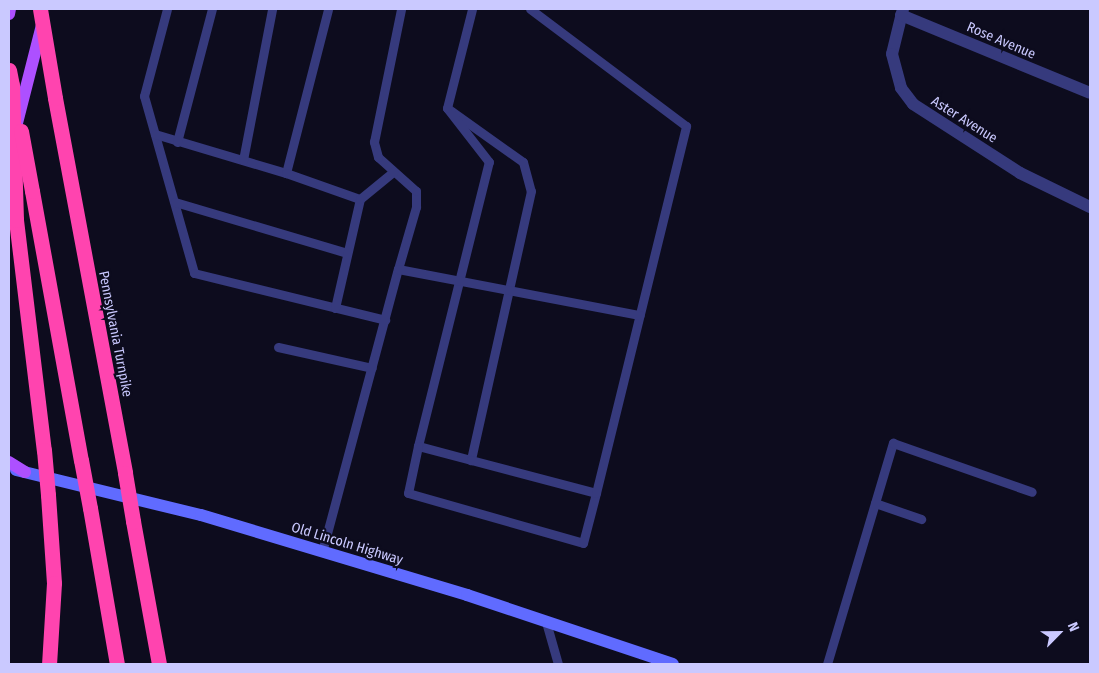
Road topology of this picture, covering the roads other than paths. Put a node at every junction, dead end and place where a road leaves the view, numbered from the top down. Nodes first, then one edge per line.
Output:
1 (10, 9) edge
2 (40, 9) edge
3 (46, 9) edge
4 (167, 9) edge
5 (212, 9) edge
6 (272, 9) edge
7 (328, 9) edge
8 (401, 9) edge
9 (472, 9) edge
10 (530, 9) edge
11 (902, 12) edge
12 (9, 14) edge
13 (9, 70) edge
14 (12, 86) junction
15 (1090, 93) edge
16 (447, 108) junction
17 (155, 134) junction
18 (177, 142) junction
19 (9, 156) edge
20 (243, 160) junction
21 (393, 172) junction
22 (286, 173) junction
23 (360, 199) junction
24 (175, 202) junction
25 (1090, 207) edge
26 (348, 253) junction
27 (398, 269) junction
28 (460, 278) junction
29 (510, 289) junction
30 (335, 308) junction
31 (640, 315) junction
32 (385, 320) junction
33 (278, 347) dead end
34 (372, 368) junction
35 (418, 446) junction
36 (471, 460) junction
37 (9, 462) edge
38 (9, 468) edge
39 (25, 472) junction
40 (1032, 492) dead end
41 (596, 493) junction
42 (875, 503) junction
43 (921, 519) dead end
44 (322, 552) junction
45 (546, 622) junction
46 (49, 664) edge
47 (117, 664) edge
48 (159, 664) edge
49 (558, 664) edge
50 (673, 664) edge
51 (827, 664) edge

1 - 12 main road
2 - 48 highway, Pennsylvania Turnpike, bridge
3 - 19 main road
4 - 17 lane
5 - 18 lane
6 - 20 lane
7 - 22 lane
8 - 21 lane
9 - 16 lane
10 - 31 lane
11 - 15 street, Rose Avenue
11 - 25 street, Aster Avenue
13 - 14 highway
14 - 46 highway, bridge
14 - 47 highway, bridge
16 - 28 lane
16 - 29 lane
17 - 18 lane
17 - 24 lane
18 - 20 lane
20 - 22 lane
21 - 23 lane
21 - 27 lane
22 - 23 lane
23 - 26 lane
24 - 26 lane
24 - 30 lane
26 - 30 lane
27 - 28 lane
27 - 32 lane
28 - 29 lane
28 - 35 lane
29 - 31 lane
29 - 36 lane
30 - 32 lane
31 - 41 lane
32 - 34 lane
33 - 34 lane
34 - 44 lane
35 - 36 lane
35 - 41 lane
36 - 41 lane
37 - 39 main road
38 - 39 main road, Old Lincoln Highway
39 - 44 main road, Old Lincoln Highway
40 - 42 lane
42 - 43 lane
42 - 51 lane
44 - 45 main road, Old Lincoln Highway
45 - 49 lane
45 - 50 main road, Old Lincoln Highway

